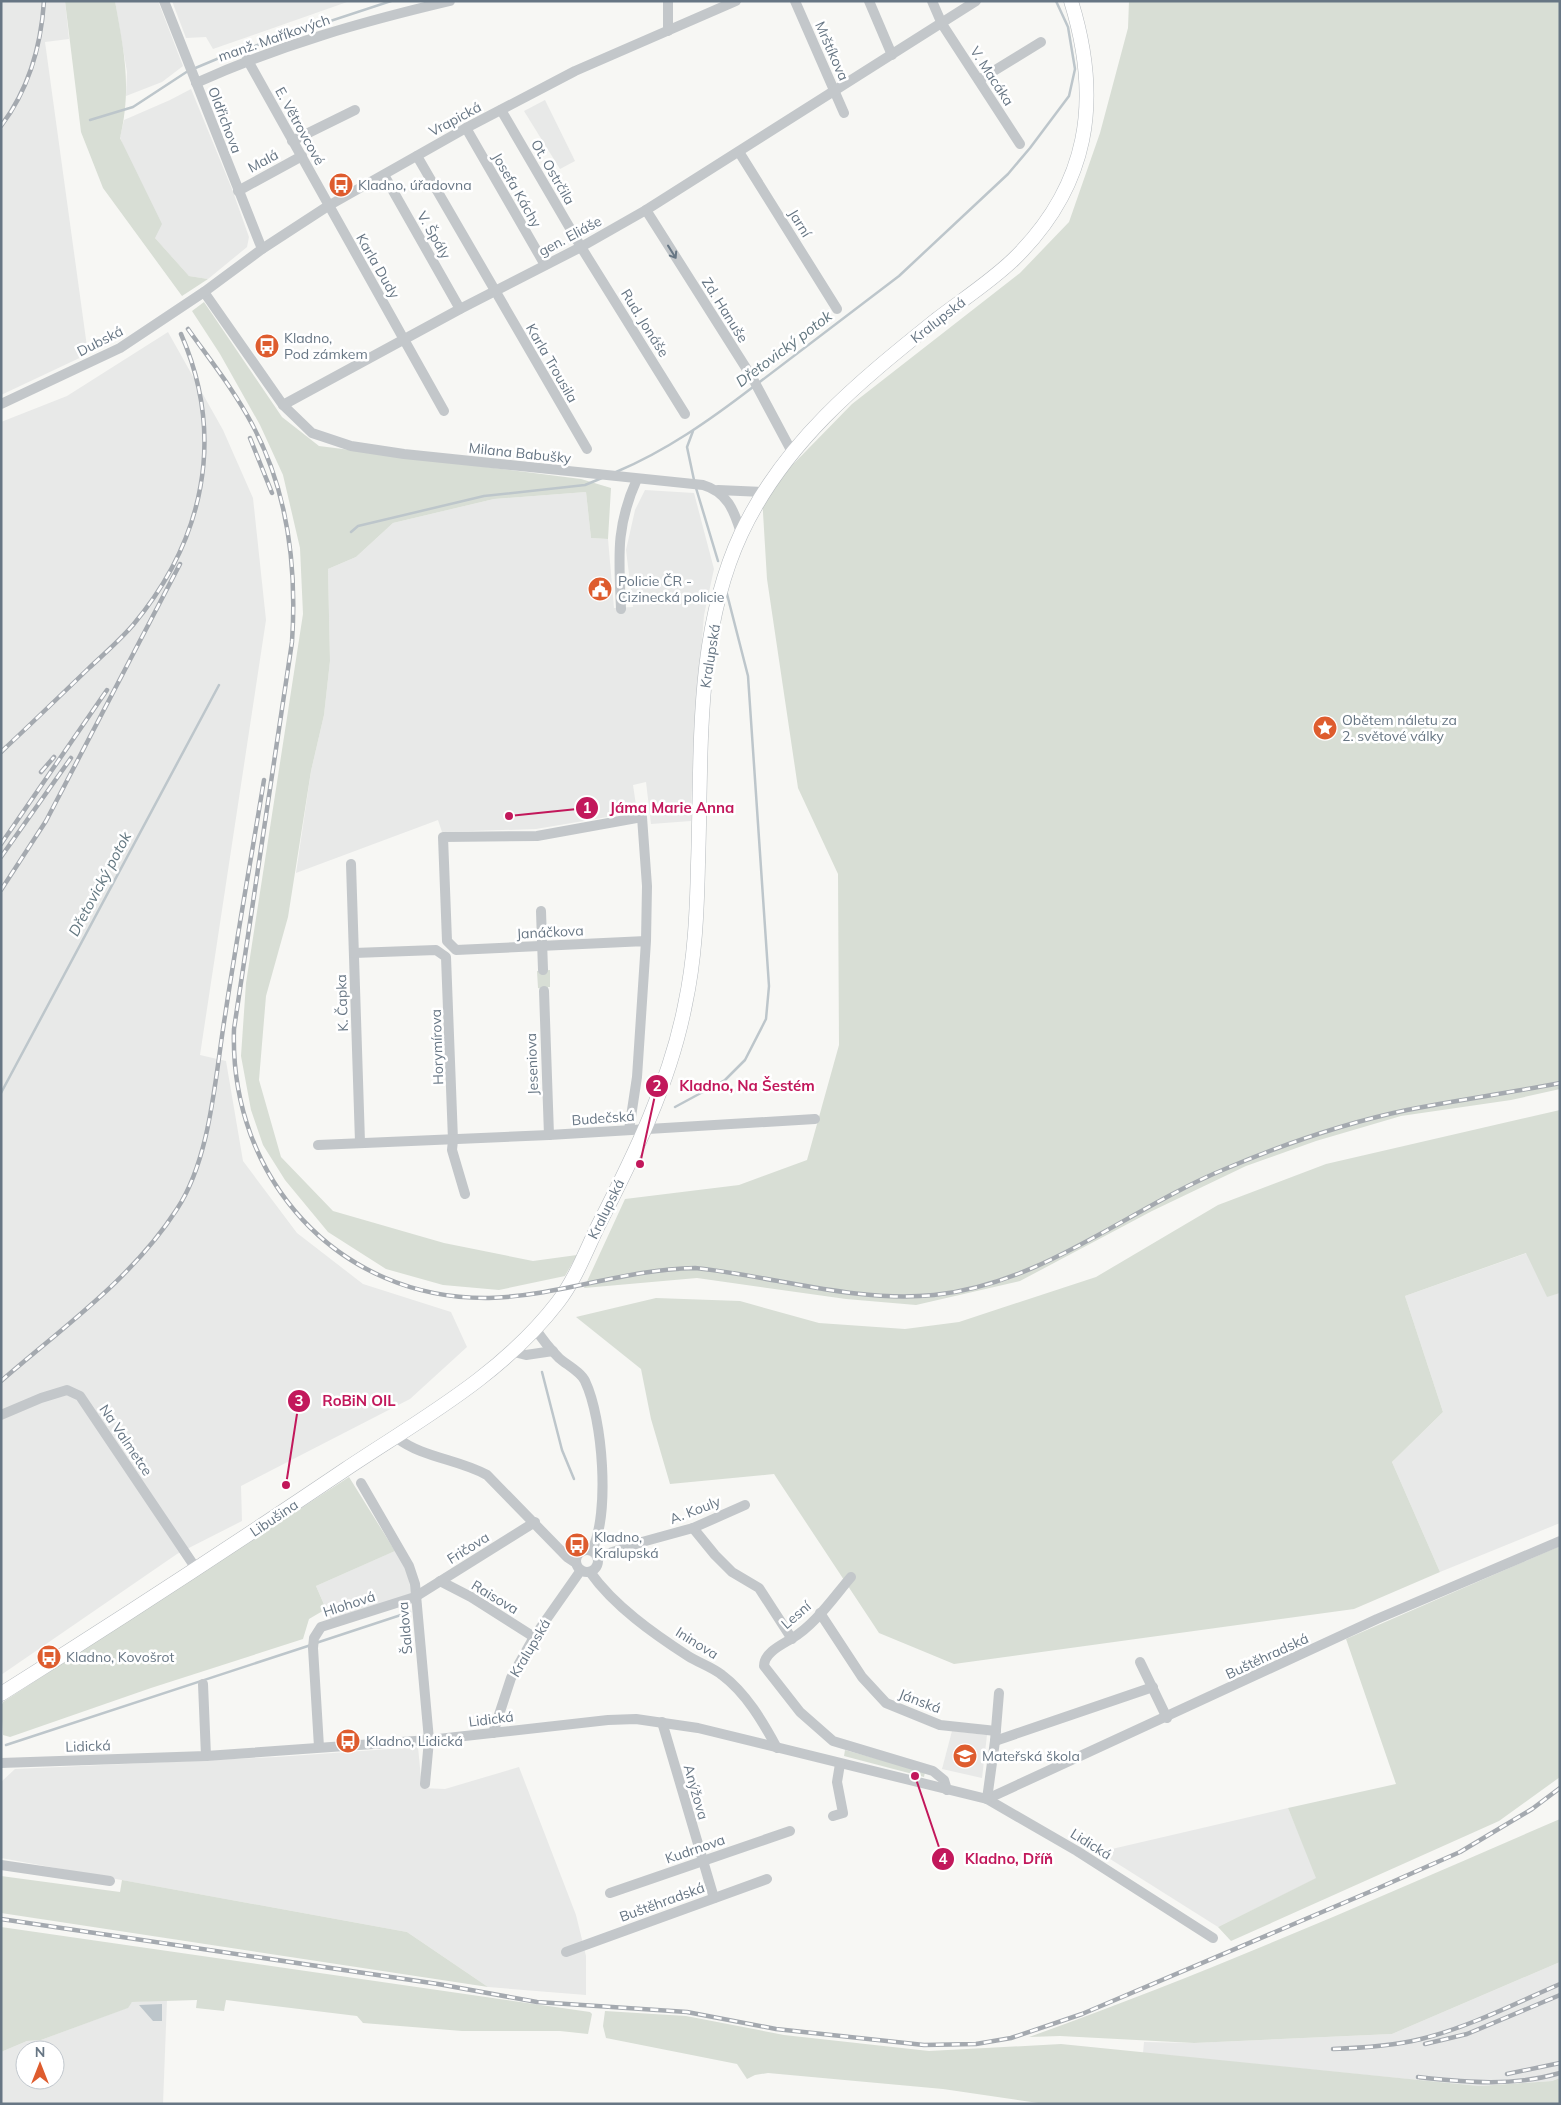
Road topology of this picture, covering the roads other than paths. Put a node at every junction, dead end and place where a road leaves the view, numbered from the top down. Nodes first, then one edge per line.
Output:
1 (164, 1) edge
2 (450, 1) edge
3 (668, 1) edge
4 (736, 1) edge
5 (795, 1) edge
6 (869, 1) edge
7 (932, 1) edge
8 (976, 1) edge
9 (1071, 1) edge
10 (942, 24) junction
11 (668, 31) junction
12 (1042, 42) dead end
13 (892, 55) junction
14 (247, 59) junction
15 (979, 80) junction
16 (196, 82) junction
17 (834, 90) junction
18 (356, 110) dead end
19 (501, 110) junction
20 (844, 113) dead end
21 (466, 128) junction
22 (292, 141) junction
23 (1020, 144) dead end
24 (739, 152) junction
25 (302, 156) junction
26 (417, 156) junction
27 (384, 175) junction
28 (238, 191) junction
29 (328, 206) junction
30 (646, 210) junction
31 (581, 248) junction
32 (262, 249) junction
33 (545, 265) junction
34 (494, 291) junction
35 (204, 292) junction
36 (460, 309) junction
37 (837, 309) dead end
38 (404, 339) junction
39 (1, 404) edge
40 (283, 404) junction
41 (444, 411) dead end
42 (685, 414) dead end
43 (587, 449) dead end
44 (792, 452) junction
45 (637, 479) junction
46 (718, 490) junction
47 (762, 492) junction
48 (742, 533) junction
49 (621, 609) dead end
50 (351, 864) dead end
51 (541, 911) dead end
52 (646, 941) junction
53 (542, 946) junction
54 (456, 950) joint
55 (354, 953) junction
56 (543, 970) dead end
57 (544, 991) dead end
58 (815, 1119) dead end
59 (636, 1130) junction
60 (549, 1135) junction
61 (454, 1140) junction
62 (360, 1142) junction
63 (318, 1145) dead end
64 (465, 1194) dead end
65 (535, 1328) junction
66 (552, 1351) junction
67 (514, 1352) junction
68 (1, 1415) edge
69 (397, 1438) junction
70 (361, 1483) dead end
71 (745, 1505) dead end
72 (535, 1522) junction
73 (693, 1528) junction
74 (1560, 1541) edge
75 (595, 1554) junction
76 (582, 1568) junction
77 (197, 1570) junction
78 (851, 1577) dead end
79 (440, 1581) junction
80 (416, 1597) junction
81 (820, 1612) junction
82 (534, 1637) junction
83 (792, 1639) junction
84 (1140, 1662) dead end
85 (203, 1684) dead end
86 (1153, 1687) junction
87 (999, 1693) dead end
88 (1, 1694) edge
89 (1166, 1718) junction
90 (662, 1722) junction
91 (493, 1733) junction
92 (996, 1736) junction
93 (429, 1740) junction
94 (319, 1747) junction
95 (777, 1748) junction
96 (1, 1753) edge
97 (206, 1756) junction
98 (7, 1763) edge
99 (840, 1764) junction
100 (425, 1784) dead end
101 (947, 1790) junction
102 (987, 1799) junction
103 (833, 1816) dead end
104 (790, 1831) dead end
105 (702, 1861) junction
106 (1, 1865) edge
107 (767, 1879) dead end
108 (110, 1881) dead end
109 (610, 1893) dead end
110 (714, 1898) junction
111 (1213, 1938) dead end
112 (566, 1952) dead end

1 - 16 street, Oldřichova
2 - 14 street, manž. Maříkových
3 - 11 street
4 - 11 street, Vrapická
5 - 17 street, Mrštíkova
6 - 13 street
7 - 10 street, V. Macáka
8 - 10 street, gen. Eliáše
9 - 44 main road, Kralupská
10 - 13 street, gen. Eliáše
10 - 15 street, V. Macáka
11 - 19 street, Vrapická
12 - 15 street
13 - 17 street, gen. Eliáše
14 - 16 street, manž. Maříkových
14 - 22 street, E. Větrovcové
15 - 23 street, V. Macáka
16 - 28 street, Oldřichova
17 - 20 street, Mrštíkova
17 - 24 street, gen. Eliáše
18 - 22 street
19 - 21 street, Vrapická
19 - 31 street, Ot. Ostrčila
21 - 26 street, Vrapická
21 - 33 street, Josefa Káchy
22 - 25 street, E. Větrovcové
24 - 30 street, gen. Eliáše
24 - 37 street, Jarní
25 - 28 street, Malá
25 - 29 street, E. Větrovcové
26 - 27 street, Vrapická
26 - 34 street, Karla Trousila
27 - 29 street, Vrapická
27 - 36 street, V. Špály
28 - 32 street, Oldřichova
29 - 32 street, Vrapická
29 - 38 street, Karla Dudy
30 - 31 street, gen. Eliáše
30 -> 44 street, Zd. Hanuše
31 - 33 street, gen. Eliáše
31 - 42 street, Rud. Jonáše
32 - 35 street, Vrapická
33 - 34 street, gen. Eliáše
34 - 36 street, gen. Eliáše
34 - 43 street, Karla Trousila
35 - 39 street, Dubská
35 - 40 street
36 - 38 street, gen. Eliáše
38 - 40 street, gen. Eliáše
38 - 41 street, Karla Dudy
40 - 45 street, Milana Babušky
44 - 47 main road, Kralupská
45 - 46 street, Milana Babušky
45 - 49 street
46 - 47 street, Milana Babušky
46 - 48 street
47 - 48 main road, Kralupská
48 - 59 main road, Kralupská
50 - 55 street, K. Čapka
51 - 53 street
52 - 53 street, Janáčkova
52 - 54 street, Kralupská
52 - 59 street, Kralupská
53 - 54 street, Janáčkova
53 - 56 street
55 - 61 street, Horymírova
55 - 62 street, K. Čapka
57 - 60 street, Jeseniova
58 - 59 street, Budečská
59 - 60 street, Budečská
59 - 65 main road, Kralupská
60 - 61 street, Budečská
61 - 62 street, Budečská
61 - 64 street
62 - 63 street, Budečská
65 - 66 street
65 - 67 main road, Libušina
66 - 67 street
66 - 75 street
67 - 69 main road, Libušina
68 - 77 street, Na Valmetce
69 - 72 street, Ininova
69 - 77 main road, Libušina
70 - 80 street, Šaldova
71 - 73 street, A. Kouly
72 - 76 street, Ininova
72 - 79 street, Fričova
73 - 75 street, A. Kouly
73 - 83 street
74 - 89 street, Buštěhradská
75 - 76 street
75 - 76 street
76 - 82 street, Kralupská
76 - 95 street, Ininova
77 - 88 main road, Libušina
78 - 81 street, Lesní
79 - 80 street, Fričova
79 - 82 street, Raisova
80 - 93 street, Šaldova
80 - 94 street, Hlohová
81 - 83 street, Lesní
81 - 92 street, Jánská
82 - 91 street, Kralupská
83 - 101 street, Lesní
84 - 86 street
85 - 97 street
86 - 89 street
86 - 92 street, Jánská
87 - 92 street
89 - 102 street, Buštěhradská
90 - 91 street, Lidická
90 - 95 street, Lidická
90 - 105 street, Anýžova
91 - 93 street, Lidická
92 - 102 street
93 - 94 street, Lidická
93 - 100 street, Šaldova
94 - 97 street, Lidická
95 - 99 street, Lidická
96 - 98 street
97 - 98 street, Lidická
99 - 101 street, Lidická
99 - 103 street
101 - 102 street, Lidická
102 - 111 street, Lidická
104 - 105 street, Kudrnova
105 - 109 street, Kudrnova
105 - 110 street, Anýžova
106 - 108 street
107 - 110 street, Buštěhradská
110 - 112 street, Buštěhradská

